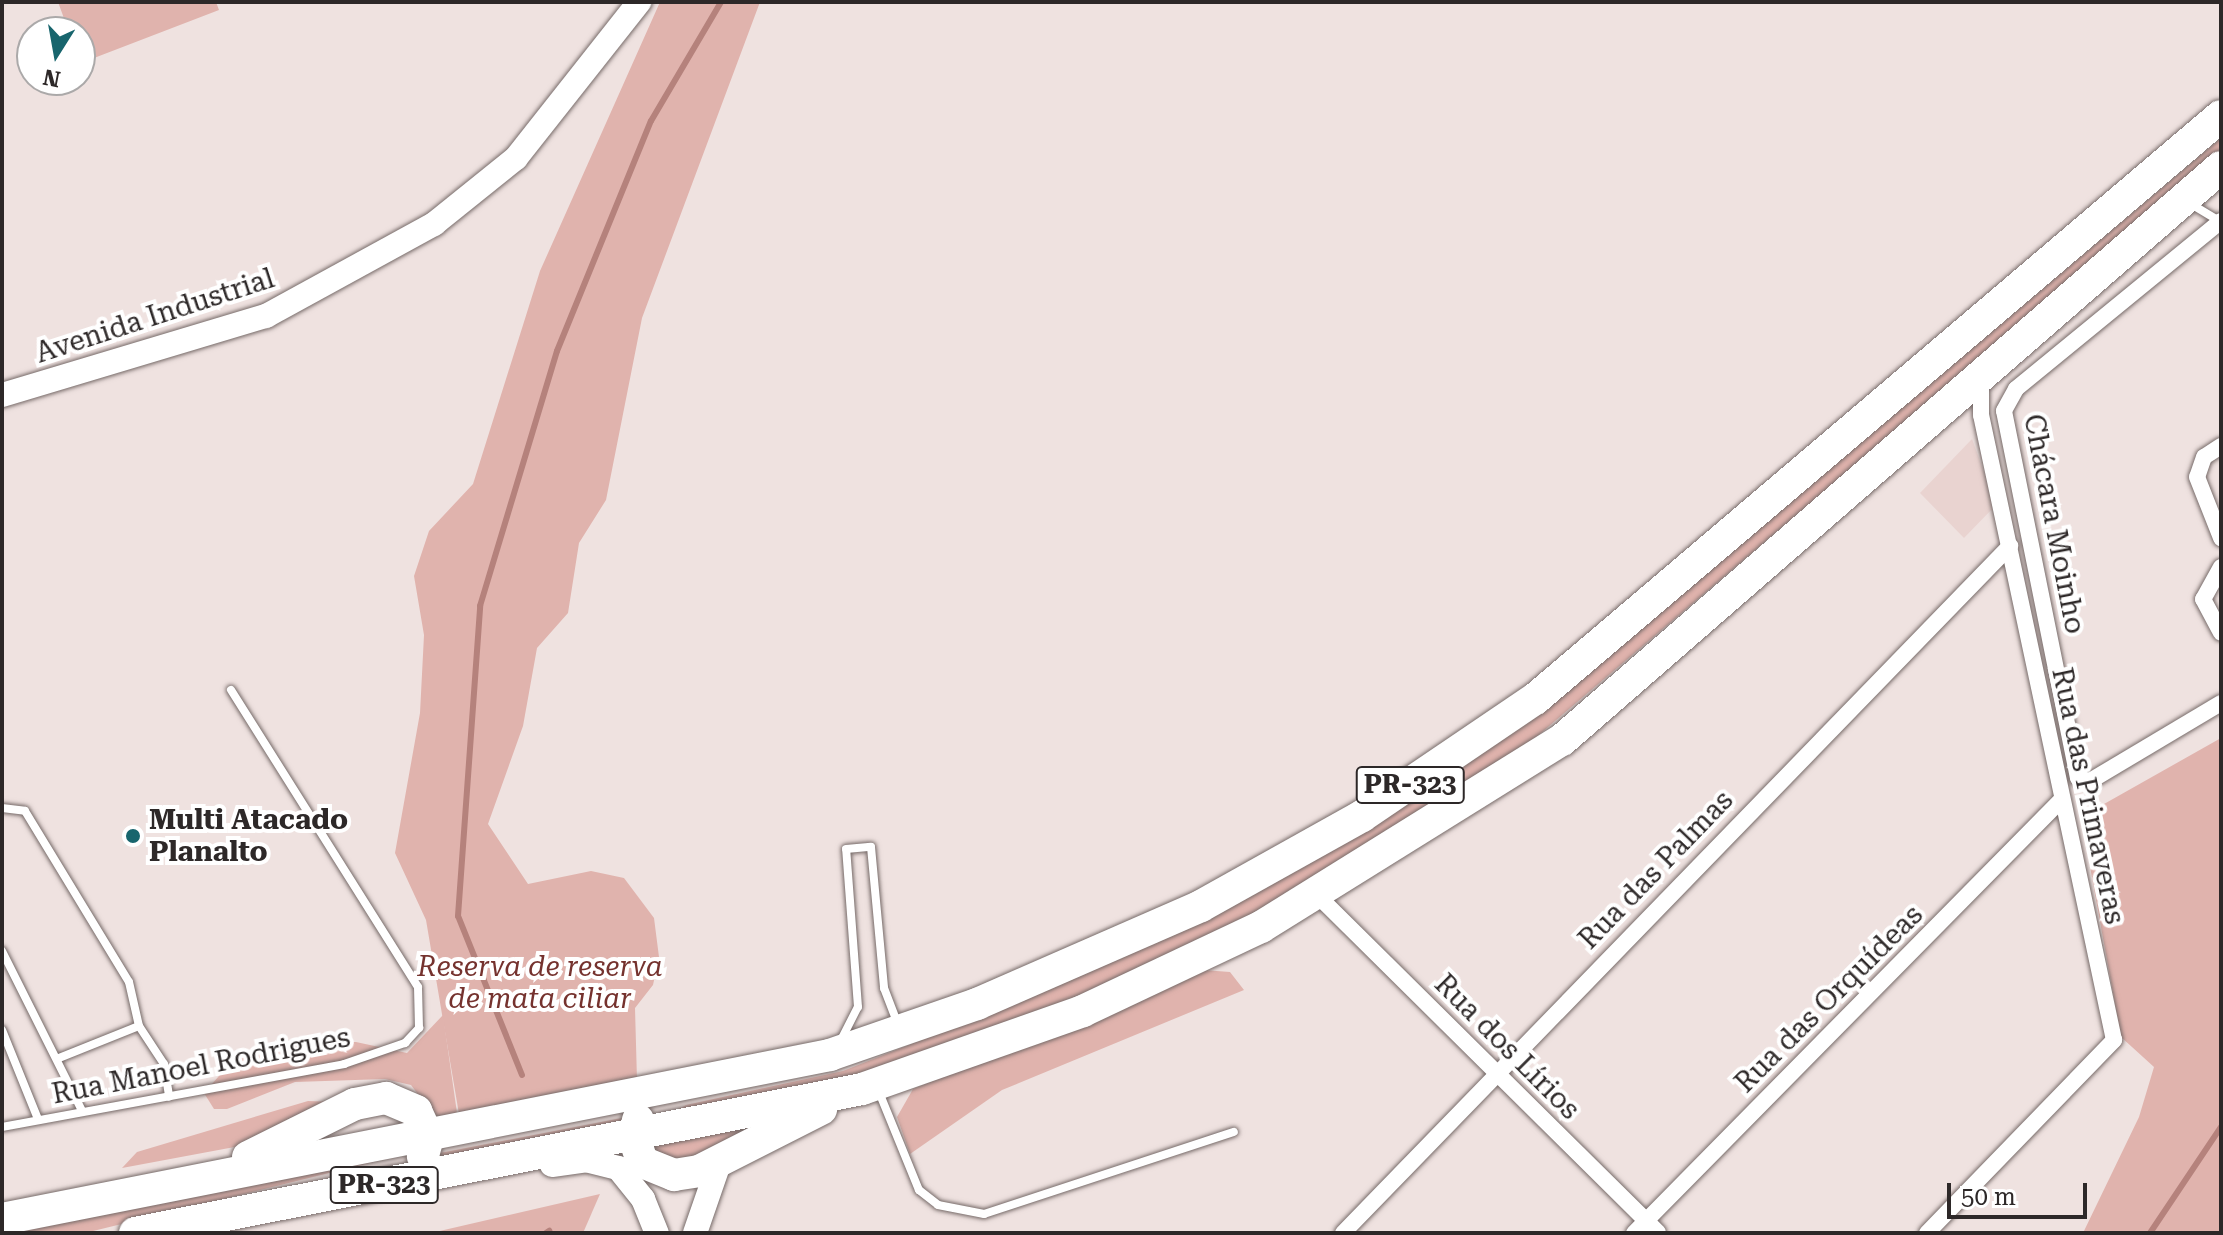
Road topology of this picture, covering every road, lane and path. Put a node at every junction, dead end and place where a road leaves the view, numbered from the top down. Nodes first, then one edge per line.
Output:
1 (639, 2) edge
2 (2221, 116) edge
3 (2221, 167) edge
4 (2183, 201) junction
5 (2220, 223) edge
6 (1981, 382) junction
7 (2, 395) edge
8 (1950, 409) junction
9 (1983, 421) junction
10 (2221, 446) edge
11 (2221, 538) edge
12 (2010, 546) junction
13 (2221, 567) edge
14 (2221, 633) edge
15 (231, 690) dead end
16 (2221, 703) edge
17 (2060, 801) junction
18 (2, 808) edge
19 (1319, 897) junction
20 (2, 951) edge
21 (139, 1026) junction
22 (901, 1029) junction
23 (2, 1030) edge
24 (830, 1055) junction
25 (59, 1058) junction
26 (1494, 1072) junction
27 (869, 1086) junction
28 (169, 1097) junction
29 (82, 1111) junction
30 (38, 1119) junction
31 (2, 1127) edge
32 (1234, 1132) dead end
33 (428, 1137) junction
34 (634, 1137) junction
35 (720, 1161) junction
36 (476, 1169) junction
37 (152, 1189) junction
38 (349, 1191) junction
39 (2, 1219) edge
40 (1646, 1229) edge
41 (135, 1233) edge
42 (657, 1233) edge
43 (695, 1233) edge
44 (1343, 1233) edge
45 (1927, 1233) edge

1 - 7 street, Avenida Industrial
2 - 22 highway, PR-323
3 - 4 highway, PR-323
4 - 5 lane
4 - 6 highway, PR-323
5 - 16 street, Chácara Moinho
6 - 8 highway, PR-323
6 - 9 street, Rua das Primaveras
8 - 9 street
8 - 19 highway, PR-323
9 - 12 street, Rua das Primaveras
10 - 11 street
12 - 17 street, Rua das Primaveras
12 - 26 street, Rua das Palmas
13 - 14 street
15 - 28 lane, Rua Manoel Rodrigues
17 - 40 street, Rua das Orquídeas
17 - 45 street, Rua das Primaveras
18 - 21 lane
19 - 26 street, Rua dos Lírios
19 - 27 highway, PR-323
20 - 25 lane
21 - 25 lane
21 - 28 lane
22 - 24 highway, PR-323
22 - 24 lane
23 - 30 lane
24 - 33 highway, PR-323
24 - 34 highway
25 - 29 lane
26 - 40 street, Rua dos Lírios
26 - 44 street, Rua das Palmas
27 - 32 lane
27 - 34 highway, PR-323
27 - 35 highway
28 - 29 lane, Rua Manoel Rodrigues
29 - 30 lane, Rua Manoel Rodrigues
30 - 31 lane, Rua Manoel Rodrigues
33 - 37 highway, PR-323
33 - 37 highway
33 - 38 highway
34 - 35 highway
34 - 36 highway, PR-323
35 - 43 street
36 - 38 highway, PR-323
36 - 42 street
37 - 39 highway, PR-323
38 - 41 highway, PR-323

